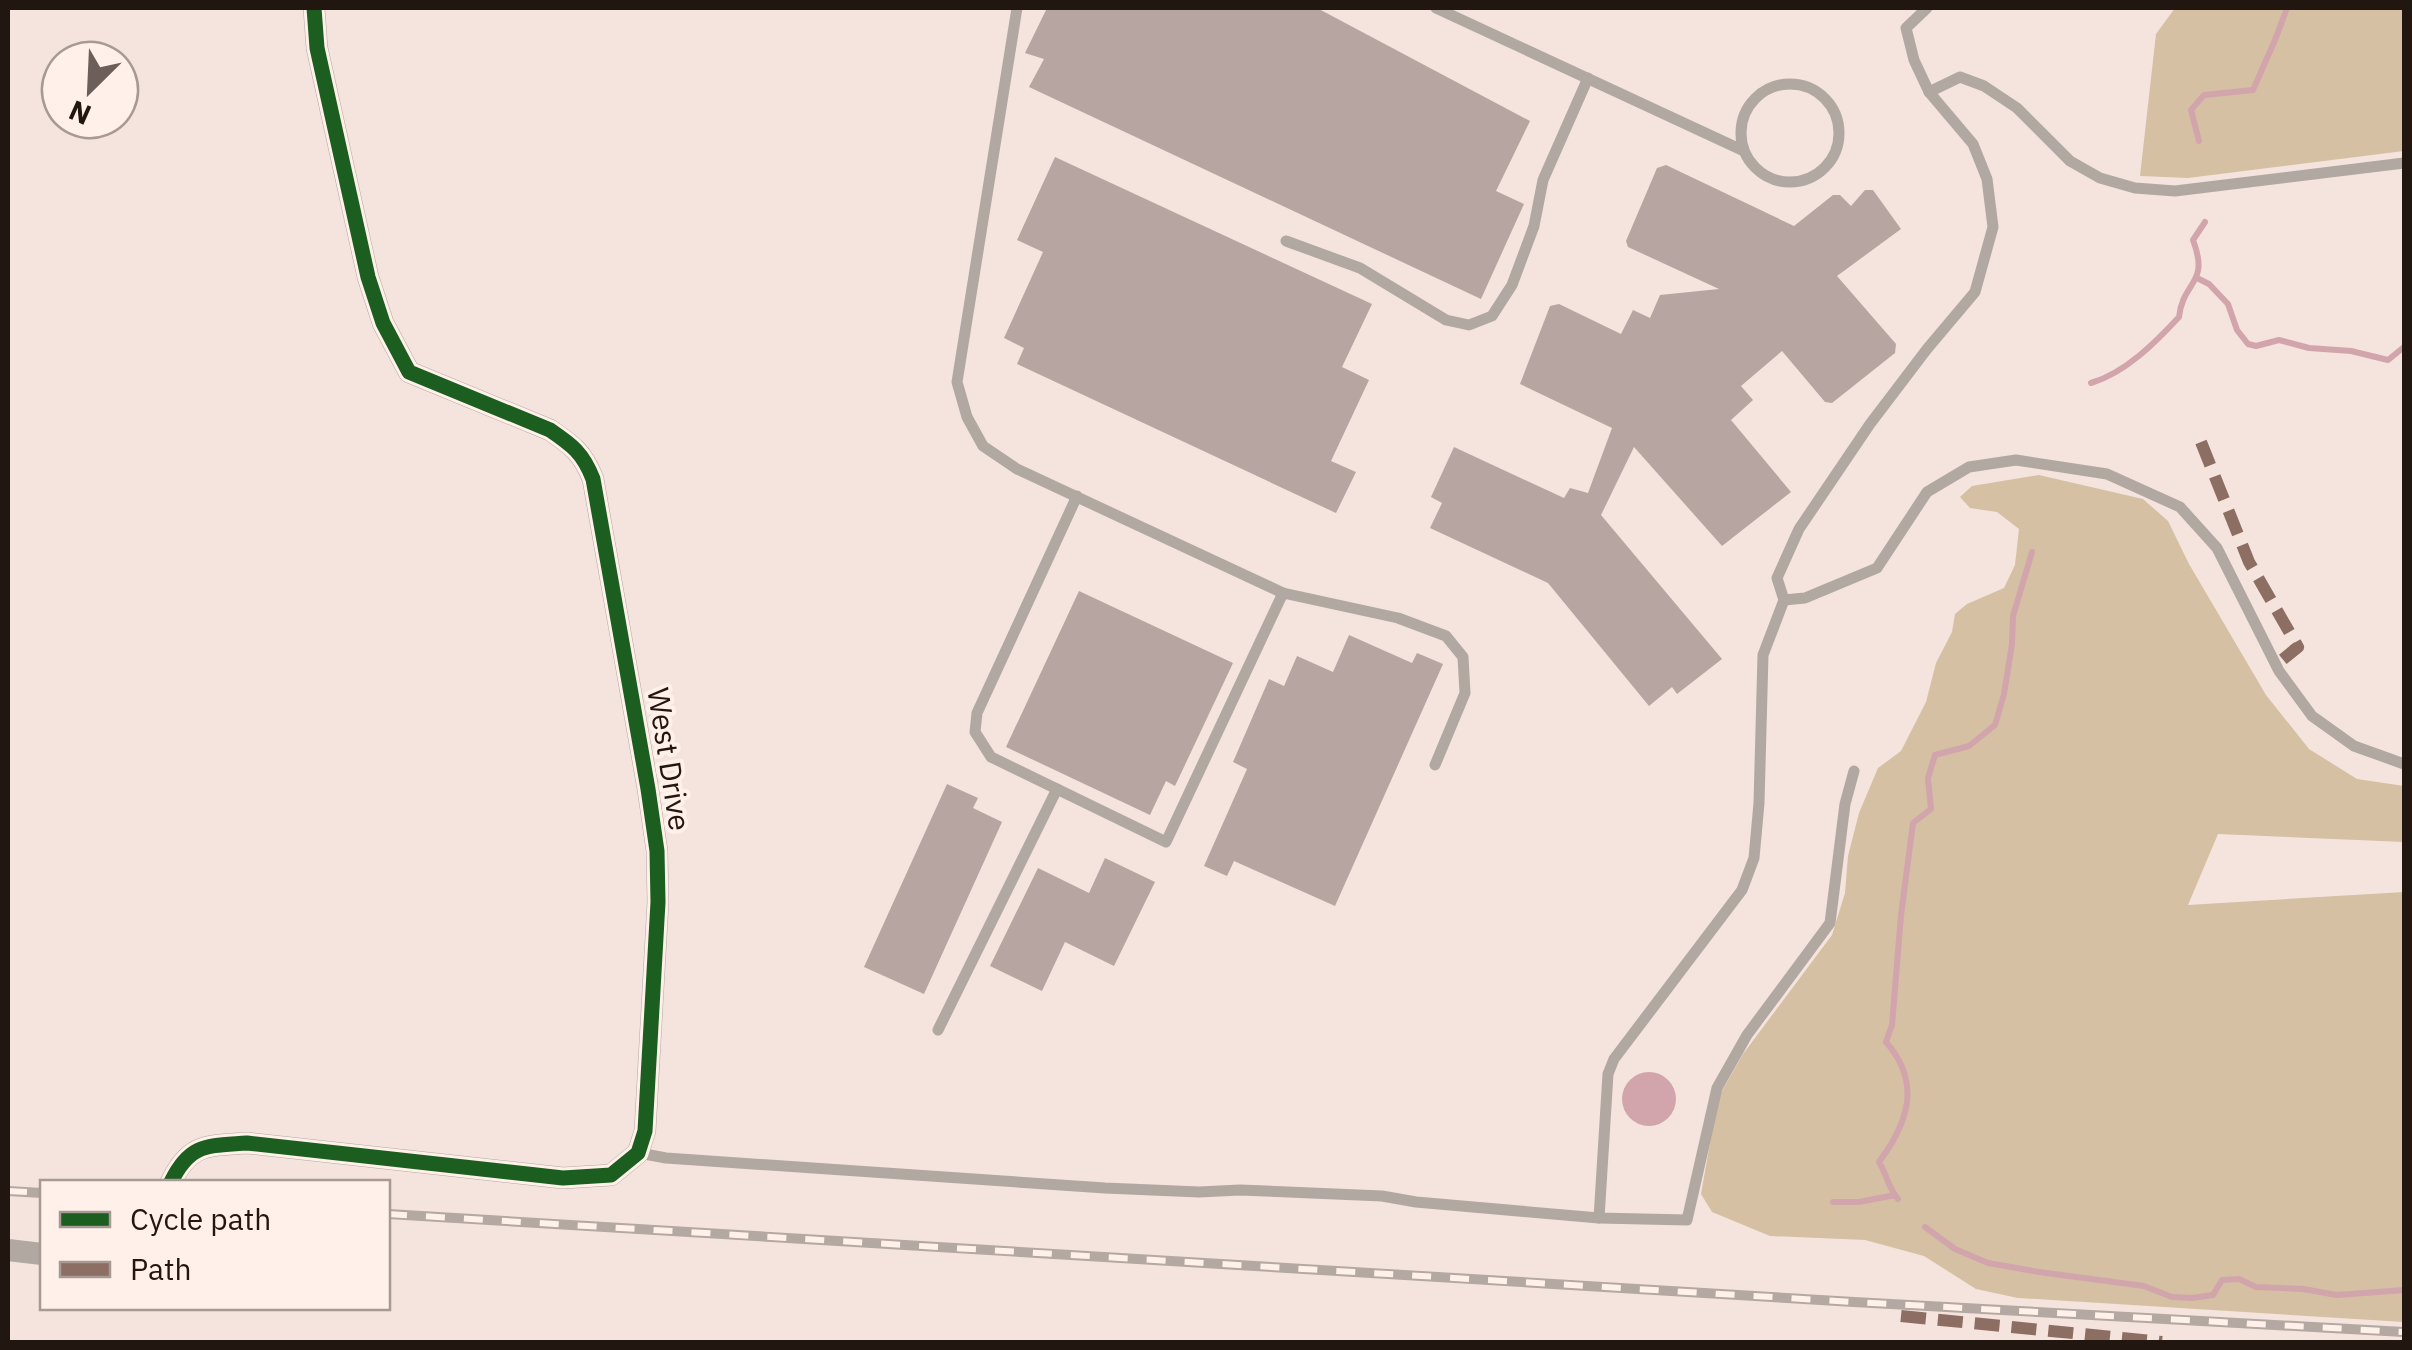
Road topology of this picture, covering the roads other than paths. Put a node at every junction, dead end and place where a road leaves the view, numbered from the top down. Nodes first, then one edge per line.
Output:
1 (314, 8) edge
2 (1017, 8) edge
3 (1436, 8) edge
4 (1927, 8) edge
5 (1588, 78) junction
6 (1929, 92) junction
7 (1744, 152) junction
8 (2404, 163) edge
9 (1286, 241) dead end
10 (1076, 496) junction
11 (1284, 592) junction
12 (1784, 600) junction
13 (2404, 764) edge
14 (1435, 765) dead end
15 (1854, 771) dead end
16 (1057, 789) junction
17 (938, 1030) dead end
18 (638, 1153) junction
19 (172, 1180) edge
20 (1599, 1218) junction
21 (8, 1250) edge
22 (40, 1254) edge

1 - 18 street, West Drive
2 - 10 lane
3 - 5 lane
4 - 6 lane
5 - 7 lane
5 - 9 lane
6 - 8 lane
6 - 12 lane
7 - 7 lane
10 - 11 lane
10 - 16 lane
11 - 14 lane
11 - 16 lane
12 - 13 lane
12 - 20 lane
15 - 20 lane
16 - 17 lane
18 - 19 street
18 - 20 lane
21 - 22 street

